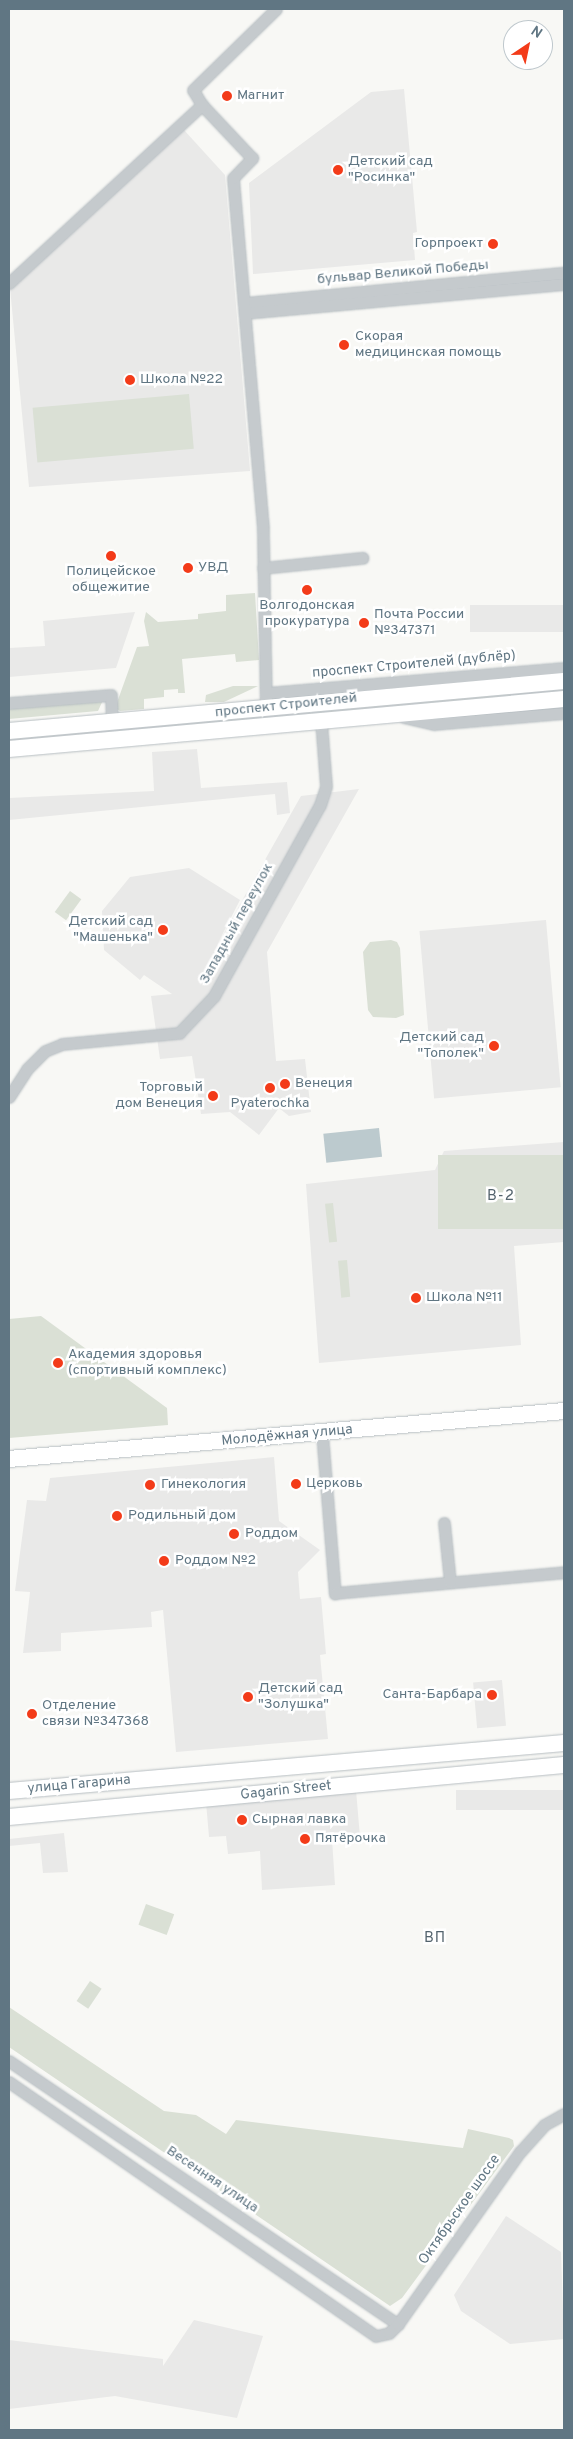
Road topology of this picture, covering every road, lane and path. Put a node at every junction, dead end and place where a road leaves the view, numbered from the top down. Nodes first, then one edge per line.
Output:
1 (276, 9) edge
2 (202, 105) junction
3 (564, 273) edge
4 (9, 283) edge
5 (564, 284) edge
6 (244, 308) junction
7 (362, 558) dead end
8 (264, 568) junction
9 (564, 668) edge
10 (564, 681) edge
11 (564, 699) edge
12 (266, 700) junction
13 (9, 704) edge
14 (564, 713) edge
15 (386, 714) junction
16 (112, 721) junction
17 (321, 721) junction
18 (9, 732) edge
19 (9, 749) edge
20 (13, 1080) edge
21 (9, 1096) edge
22 (564, 1411) edge
23 (322, 1433) junction
24 (9, 1459) edge
25 (444, 1523) dead end
26 (564, 1572) edge
27 (450, 1582) junction
28 (564, 1743) edge
29 (564, 1766) edge
30 (9, 1791) edge
31 (9, 1817) edge
32 (9, 2061) edge
33 (9, 2082) edge
34 (564, 2114) edge
35 (398, 2324) junction

1 - 2 street
2 - 4 street
2 - 6 street
3 - 6 street, бульвар Великой Победы
5 - 6 street, бульвар Великой Победы
6 - 8 street
7 - 8 street
8 - 12 street
9 - 12 street, проспект Строителей (дублёр)
10 - 12 street, проспект Строителей
11 - 15 street, проспект Строителей
12 - 16 street, проспект Строителей
13 - 16 street
14 - 15 street
15 - 17 street, проспект Строителей
16 - 18 street, проспект Строителей
17 - 19 street, проспект Строителей
17 - 20 street, Западный переулок
20 - 21 street, Западный переулок
22 - 23 street, Молодёжная улица
23 - 24 street, Молодёжная улица
23 - 27 street
25 - 27 street
26 - 27 street
28 - 30 street, Gagarin Street
29 - 31 street, Gagarin Street
32 - 35 street, Весенняя улица
33 - 35 street, Октябрьское шоссе
34 - 35 street, Октябрьское шоссе

